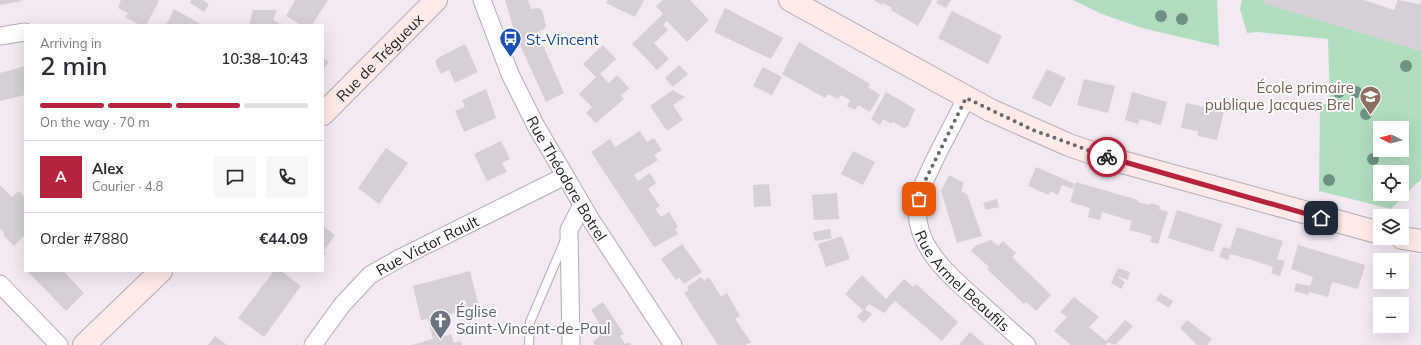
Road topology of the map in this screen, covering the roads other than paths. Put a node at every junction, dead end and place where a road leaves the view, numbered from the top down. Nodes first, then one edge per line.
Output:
1 (436, 0) edge
2 (482, 0) edge
3 (791, 1) edge
4 (24, 32) edge
5 (0, 36) edge
6 (966, 98) junction
7 (324, 113) edge
8 (565, 176) junction
9 (582, 205) junction
10 (569, 230) junction
11 (1373, 231) edge
12 (1409, 239) edge
13 (1421, 241) edge
14 (160, 272) edge
15 (0, 284) edge
16 (59, 345) edge
17 (84, 345) edge
18 (313, 345) edge
19 (529, 345) edge
20 (571, 345) edge
21 (673, 345) edge
22 (1027, 345) edge

1 - 7 street, Rue de Trégueux
2 - 8 street, Rue Théodore Botrel
3 - 6 street
4 - 5 street
6 - 11 street
6 - 22 street, Rue Armel Beaufils
8 - 9 street, Rue Théodore Botrel
8 - 18 street, Rue Victor Rault
9 - 10 street
9 - 21 street, Rue Théodore Botrel
10 - 19 lane
10 - 20 street
12 - 13 street
14 - 17 street
15 - 16 street

